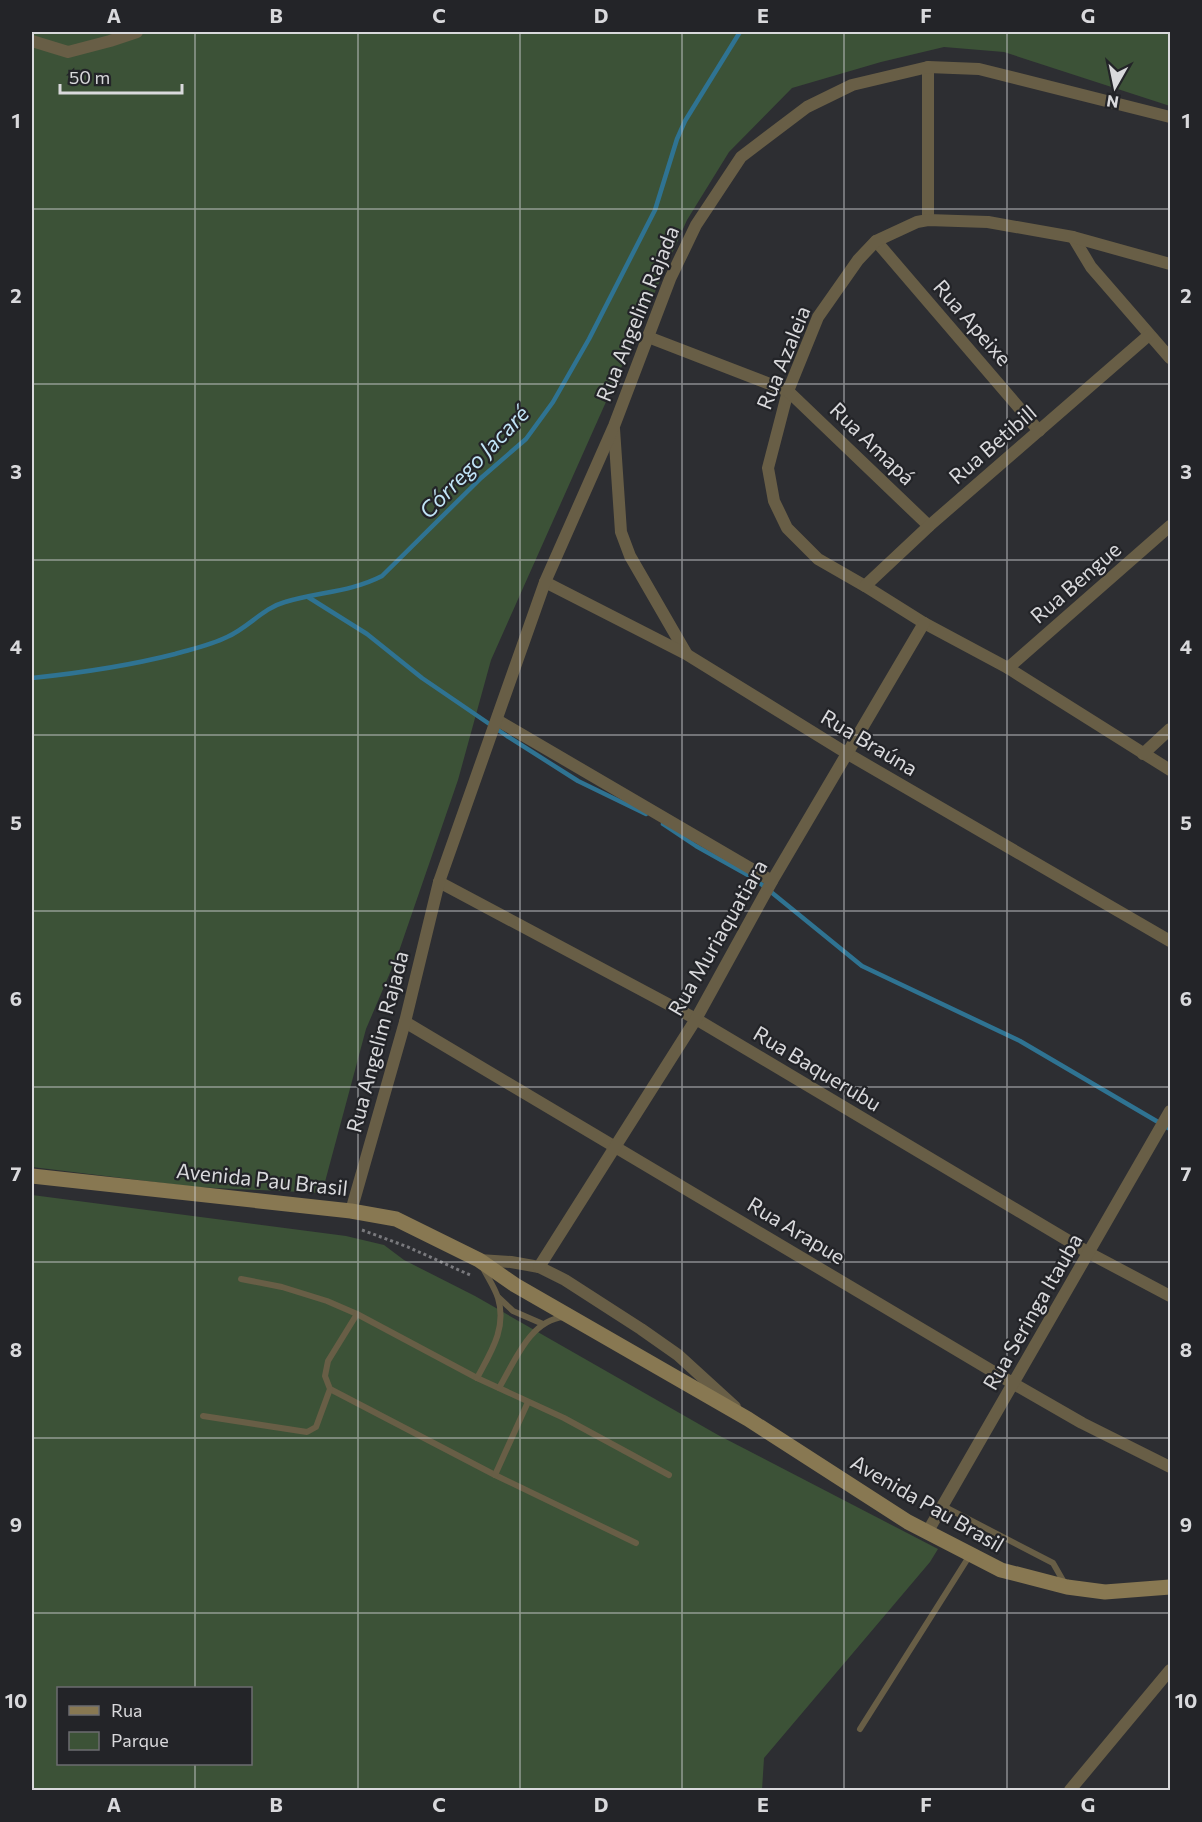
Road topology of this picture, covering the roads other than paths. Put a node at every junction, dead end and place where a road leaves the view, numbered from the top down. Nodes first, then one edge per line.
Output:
1 (137, 32) edge
2 (32, 41) edge
3 (928, 67) junction
4 (1170, 117) edge
5 (928, 220) junction
6 (1072, 237) junction
7 (876, 241) junction
8 (1170, 264) edge
9 (1149, 335) junction
10 (648, 338) junction
11 (1170, 358) edge
12 (788, 391) junction
13 (614, 426) junction
14 (1039, 431) junction
15 (929, 526) junction
16 (1170, 526) edge
17 (545, 582) junction
18 (866, 586) junction
19 (924, 623) junction
20 (686, 654) junction
21 (1008, 668) junction
22 (495, 727) junction
23 (1170, 729) edge
24 (848, 754) junction
25 (1143, 754) junction
26 (1170, 770) edge
27 (439, 882) junction
28 (771, 884) junction
29 (1170, 941) edge
30 (696, 1019) junction
31 (405, 1022) junction
32 (1170, 1111) edge
33 (616, 1146) junction
34 (32, 1176) edge
35 (351, 1210) junction
36 (1089, 1253) junction
37 (479, 1260) junction
38 (539, 1267) junction
39 (241, 1280) dead end
40 (1170, 1296) edge
41 (498, 1297) junction
42 (357, 1314) junction
43 (570, 1316) junction
44 (543, 1324) junction
45 (477, 1378) junction
46 (1014, 1384) junction
47 (499, 1388) junction
48 (330, 1389) junction
49 (528, 1402) junction
50 (203, 1416) dead end
51 (748, 1419) junction
52 (1170, 1467) edge
53 (495, 1475) junction
54 (669, 1475) dead end
55 (943, 1506) junction
56 (928, 1531) junction
57 (636, 1543) dead end
58 (971, 1554) junction
59 (1067, 1587) junction
60 (1170, 1587) edge
61 (1170, 1670) edge
62 (860, 1729) dead end
63 (1070, 1791) edge

1 - 2 street
3 - 4 street, Rua Angelim Rajada
3 - 5 street
3 - 10 street, Rua Angelim Rajada
5 - 6 street, Rua Azaleia
5 - 7 street, Rua Azaleia
6 - 8 street, Rua Azaleia
6 - 9 street
7 - 12 street, Rua Azaleia
7 - 14 street, Rua Apeixe
9 - 11 street
9 - 14 street, Rua Betibill
10 - 12 street
10 - 13 street, Rua Angelim Rajada
12 - 15 street, Rua Amapá
12 - 18 street, Rua Azaleia
13 - 17 street, Rua Angelim Rajada
13 - 20 street
14 - 15 street, Rua Betibill
15 - 18 street, Rua Betibill
16 - 21 street, Rua Bengue
17 - 20 street, Rua Braúna
17 - 22 street, Rua Angelim Rajada
18 - 19 street, Rua Azaleia
19 - 21 street, Rua Azaleia
19 - 24 street, Rua Muriaquatiara
20 - 24 street, Rua Braúna
21 - 25 street, Rua Azaleia
22 - 27 street, Rua Angelim Rajada
22 - 28 street
23 - 25 street
24 - 28 street, Rua Muriaquatiara
24 - 29 street, Rua Braúna
25 - 26 street, Rua Azaleia
27 - 30 street, Rua Baquerubu
27 - 31 street, Rua Angelim Rajada
28 - 30 street, Rua Muriaquatiara
30 - 33 street, Rua Muriaquatiara
30 - 36 street, Rua Baquerubu
31 - 33 street, Rua Arapue
31 - 35 street, Rua Angelim Rajada
32 - 36 street, Rua Seringa Itauba
33 - 38 street, Rua Muriaquatiara
33 - 46 street, Rua Arapue
34 - 35 main road, Avenida Pau Brasil
35 - 37 main road, Avenida Pau Brasil
36 - 40 street, Rua Baquerubu
36 - 46 street, Rua Seringa Itauba
37 - 38 street, Avenida Pau Brasil
37 - 41 lane
37 - 43 main road, Avenida Pau Brasil
38 - 51 street, Avenida Pau Brasil
39 - 42 lane
41 - 44 lane
41 - 45 lane
42 - 45 lane
42 - 48 lane
43 - 44 lane
43 - 51 main road, Avenida Pau Brasil
44 - 47 lane
45 - 47 lane
46 - 52 street, Rua Arapue
46 - 55 street, Rua Seringa Itauba
47 - 49 lane
48 - 50 lane
48 - 53 lane
49 - 53 lane
49 - 54 lane
51 - 56 main road, Avenida Pau Brasil
53 - 57 lane
55 - 56 street, Rua Seringa Itauba
55 - 59 lane
56 - 58 main road, Avenida Pau Brasil
58 - 59 main road, Avenida Pau Brasil
58 - 62 lane
59 - 60 main road, Avenida Pau Brasil
61 - 63 street

